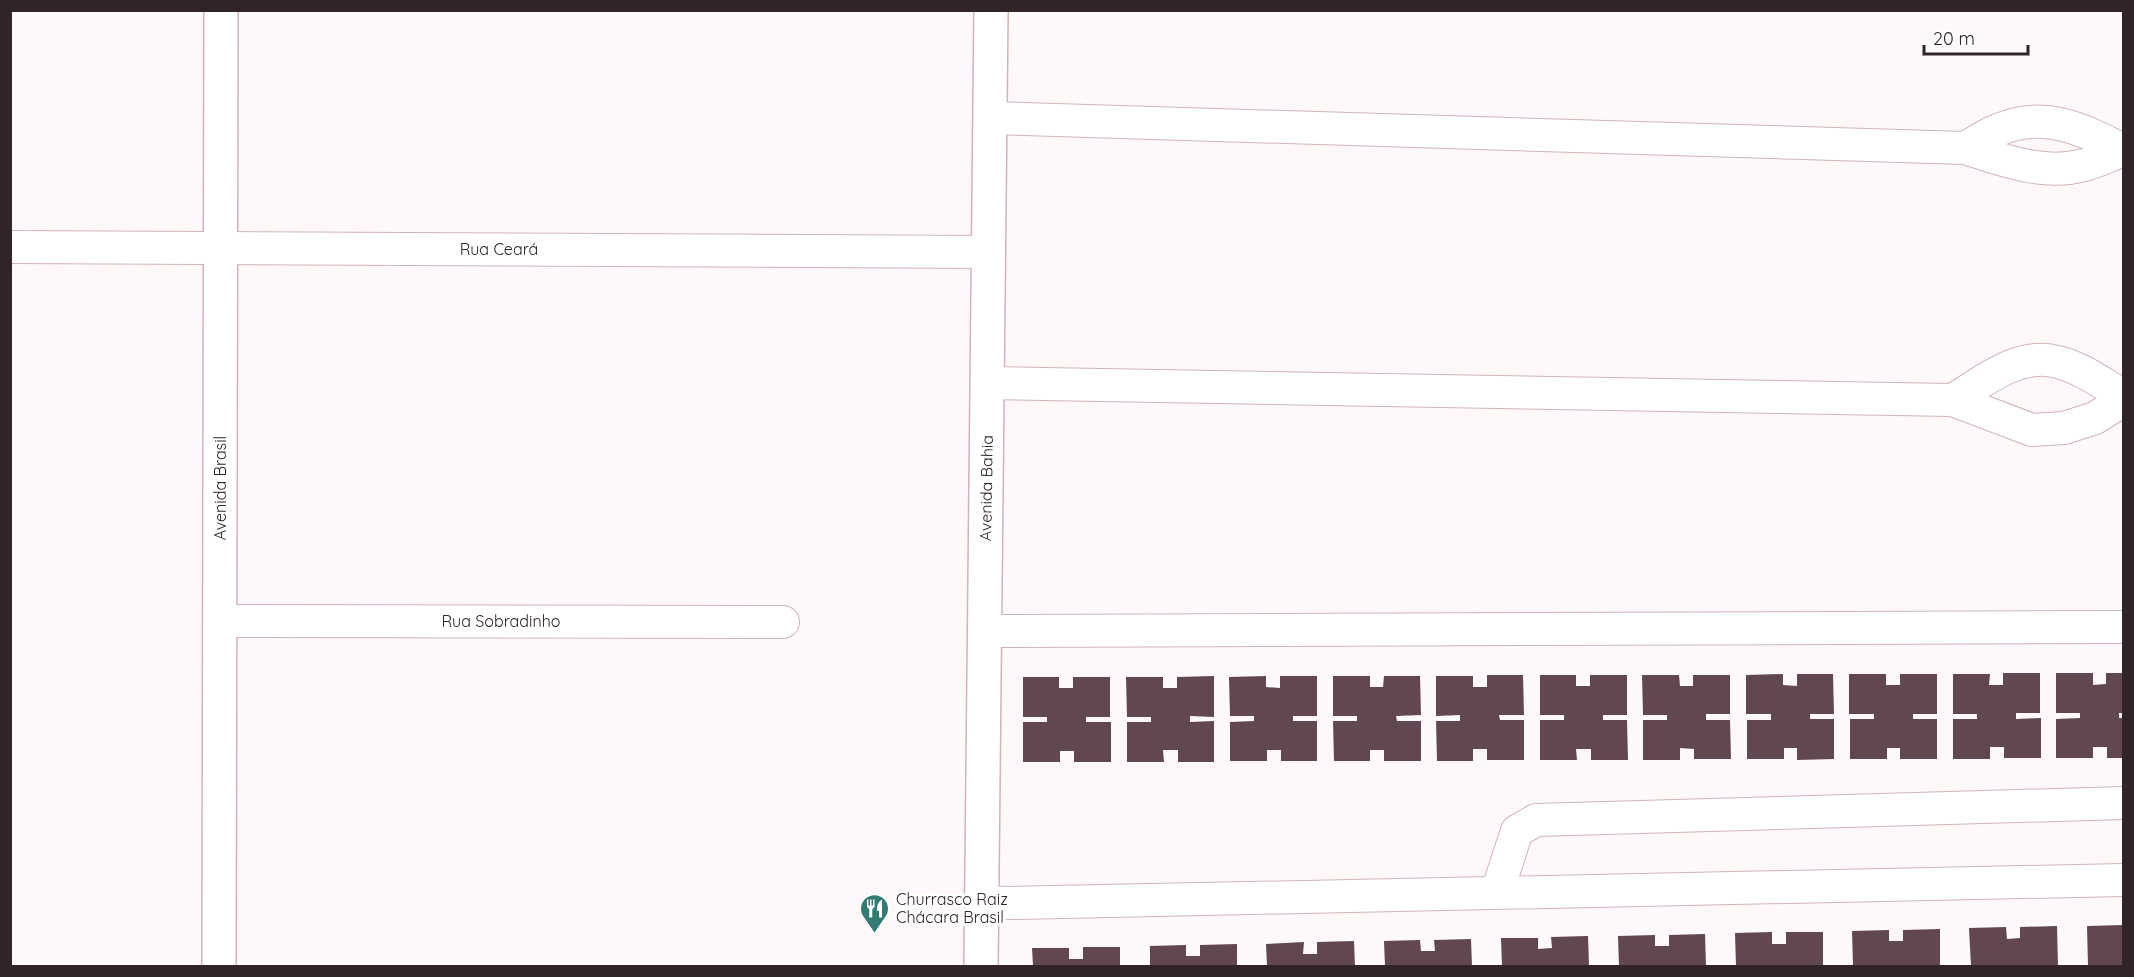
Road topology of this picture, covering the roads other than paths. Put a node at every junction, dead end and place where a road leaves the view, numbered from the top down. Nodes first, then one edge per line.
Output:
1 (221, 10) edge
2 (991, 10) edge
3 (1004, 119) junction
4 (1965, 148) junction
5 (2123, 150) edge
6 (10, 247) edge
7 (221, 248) junction
8 (988, 252) junction
9 (1001, 383) junction
10 (2124, 398) edge
11 (1953, 400) junction
12 (220, 621) junction
13 (783, 622) dead end
14 (2124, 627) edge
15 (997, 632) junction
16 (2124, 803) edge
17 (2124, 879) edge
18 (1497, 892) junction
19 (996, 902) junction
20 (219, 966) edge
21 (981, 966) edge

1 - 7 street, Avenida Brasil
2 - 3 street, Avenida Bahia
3 - 4 street
3 - 8 street, Avenida Bahia
4 - 5 street
4 - 5 street
6 - 7 street, Rua Ceará
7 - 8 street, Rua Ceará
7 - 12 street, Avenida Brasil
8 - 9 street, Avenida Bahia
9 - 11 street
9 - 15 street, Avenida Bahia
10 - 11 street
10 - 11 street
12 - 13 street, Rua Sobradinho
12 - 20 street, Avenida Brasil
14 - 15 street
15 - 19 street, Avenida Bahia
16 - 18 street
17 - 18 street
18 - 19 street
19 - 21 street, Avenida Bahia

